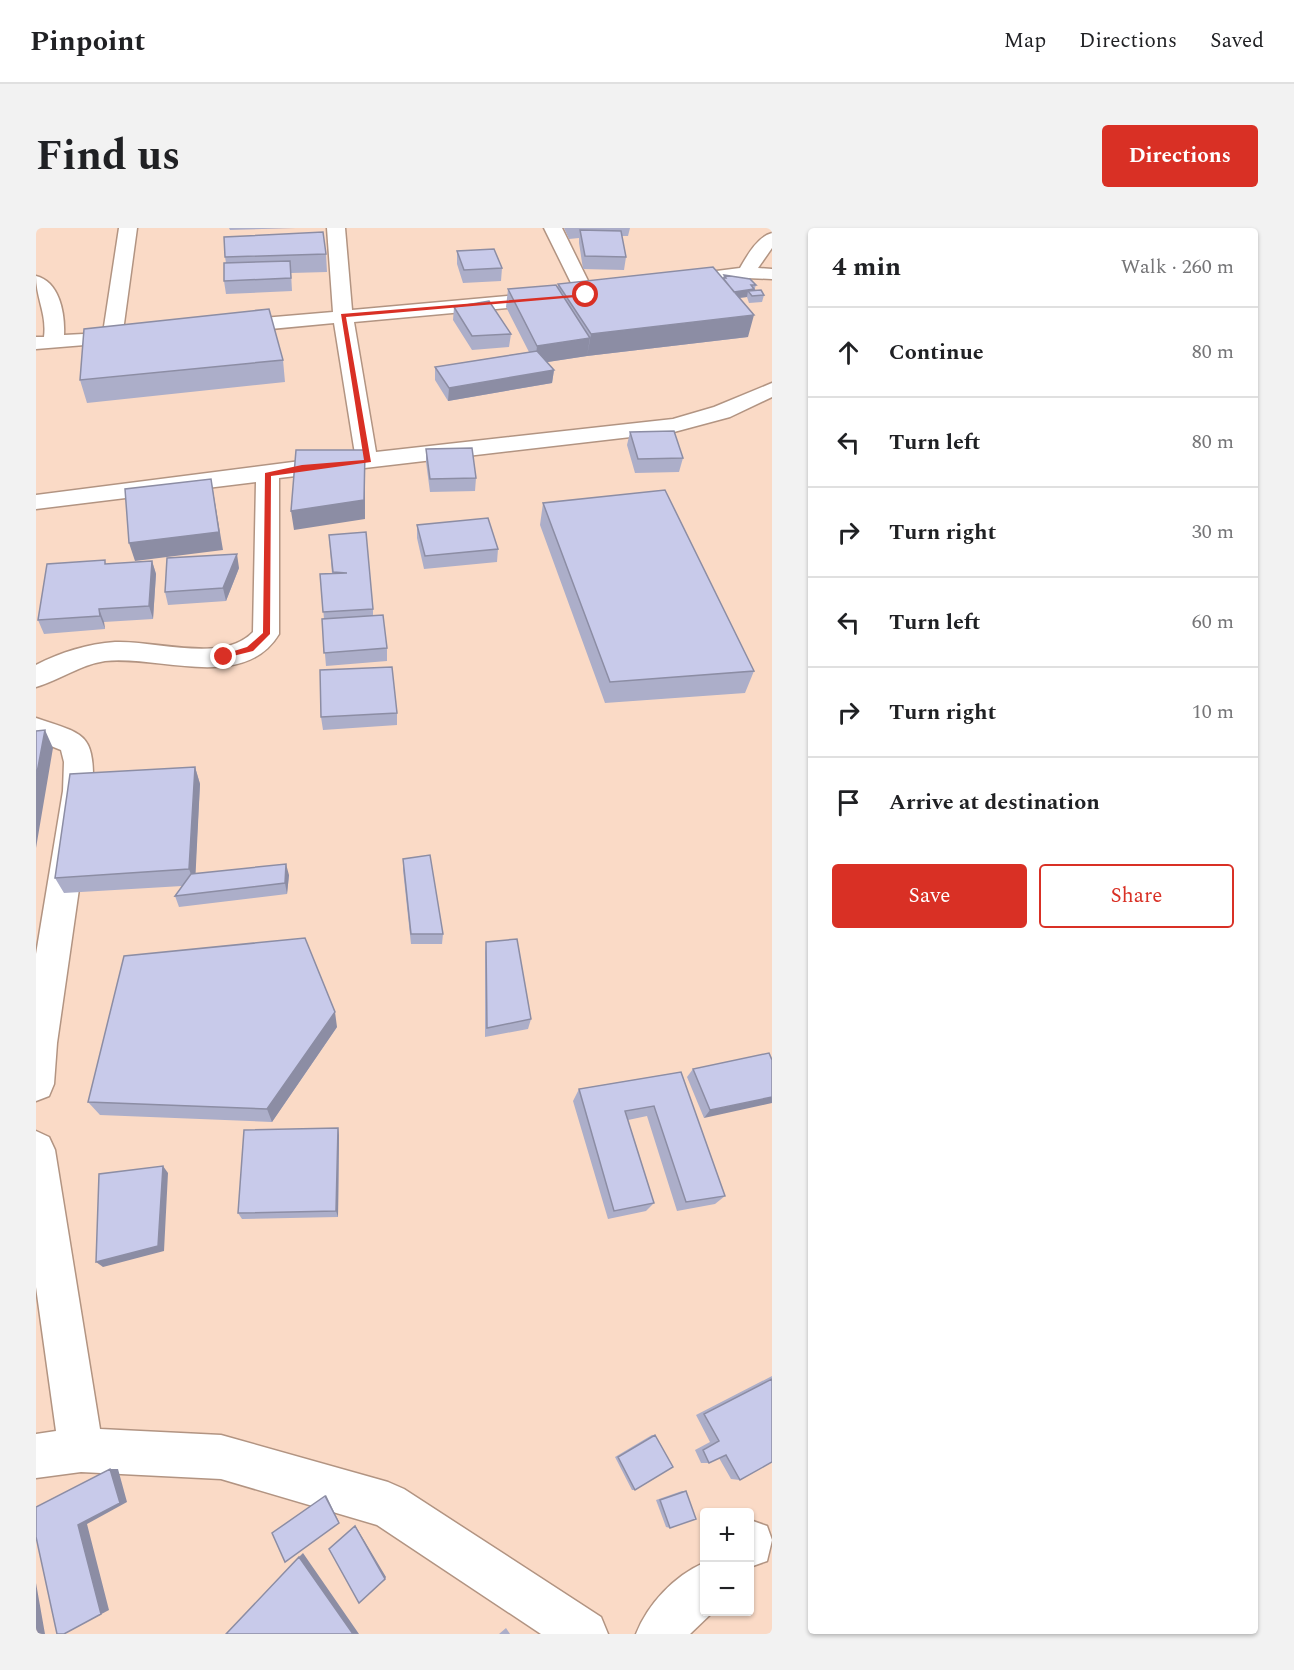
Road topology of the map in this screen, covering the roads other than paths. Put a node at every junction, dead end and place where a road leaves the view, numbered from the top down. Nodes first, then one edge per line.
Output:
1 (128, 228) edge
2 (336, 228) edge
3 (553, 228) edge
4 (772, 238) edge
5 (746, 273) junction
6 (772, 274) edge
7 (36, 282) edge
8 (655, 286) edge
9 (609, 292) edge
10 (586, 295) junction
11 (343, 316) junction
12 (205, 330) edge
13 (147, 335) edge
14 (112, 339) junction
15 (45, 343) edge
16 (772, 389) edge
17 (367, 462) junction
18 (268, 474) junction
19 (36, 502) edge
20 (36, 677) edge
21 (36, 729) edge
22 (36, 1084) edge
23 (36, 1150) edge
24 (81, 1450) junction
25 (36, 1456) edge
26 (700, 1592) edge
27 (584, 1634) edge
28 (660, 1634) edge

1 - 14 street
2 - 11 street
3 - 10 street
4 - 5 street
5 - 6 street
5 - 8 street
7 - 15 street
9 - 10 street
10 - 11 street
11 - 12 street
11 - 17 street
13 - 14 street
14 - 15 street
16 - 17 street
17 - 18 street
18 - 19 street
18 - 20 street
21 - 22 street
23 - 24 street
24 - 25 street
24 - 27 street
26 - 28 street

